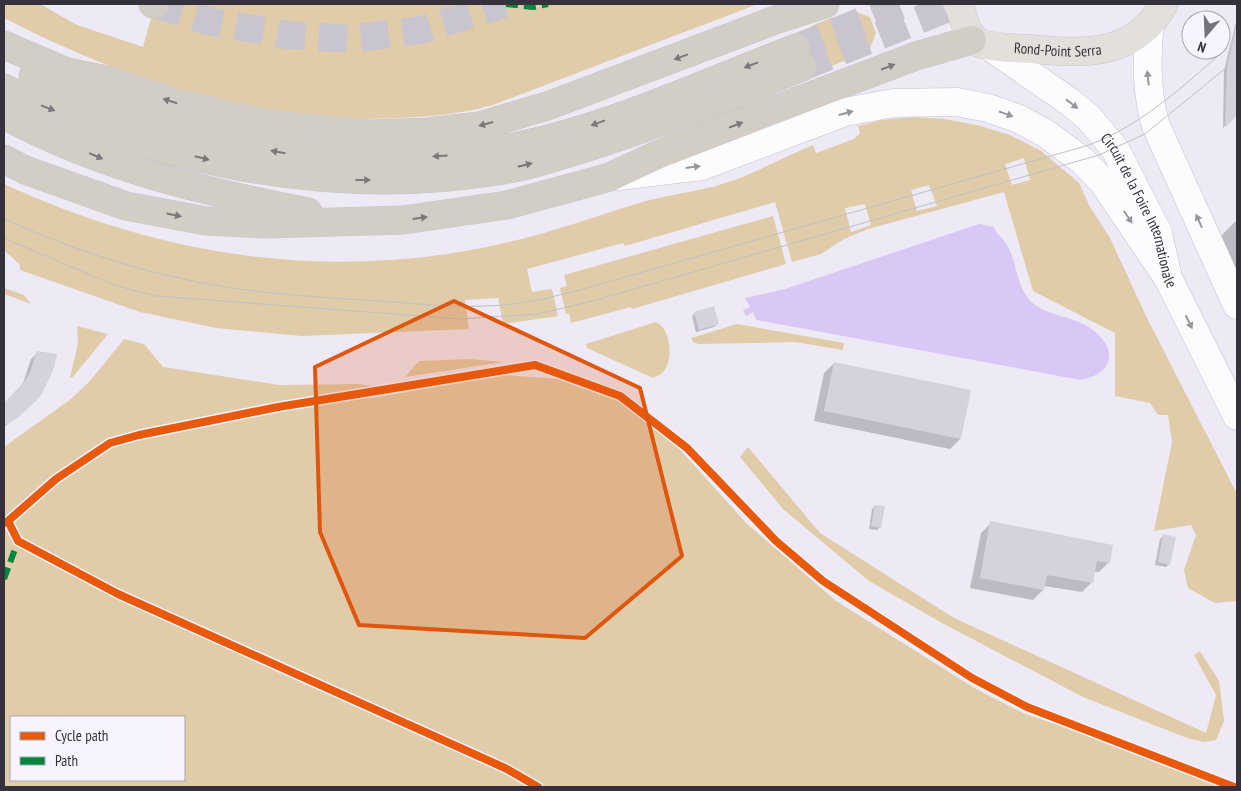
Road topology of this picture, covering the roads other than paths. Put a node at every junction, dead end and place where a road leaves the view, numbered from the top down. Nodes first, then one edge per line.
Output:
1 (797, 4) edge
2 (825, 4) edge
3 (959, 4) edge
4 (1157, 14) edge
5 (775, 20) junction
6 (4, 30) edge
7 (981, 43) junction
8 (4, 45) edge
9 (4, 62) edge
10 (107, 80) junction
11 (4, 88) edge
12 (4, 115) edge
13 (4, 159) edge
14 (610, 177) junction
15 (354, 220) junction
16 (1168, 278) junction
17 (1237, 305) edge
18 (1237, 416) edge

1 - 5 highway
2 - 5 highway
3 - 7 main road
4 - 7 main road, Rond-Point Serra
17 -> 4 main road
5 -> 10 highway
6 - 10 highway
14 -> 7 highway
7 -> 16 main road, Circuit de la Foire Internationale
8 - 10 highway
11 -> 9 highway
12 -> 15 highway
13 -> 15 highway
15 -> 14 highway
14 -> 16 main road
16 -> 18 main road, Circuit de la Foire Internationale

